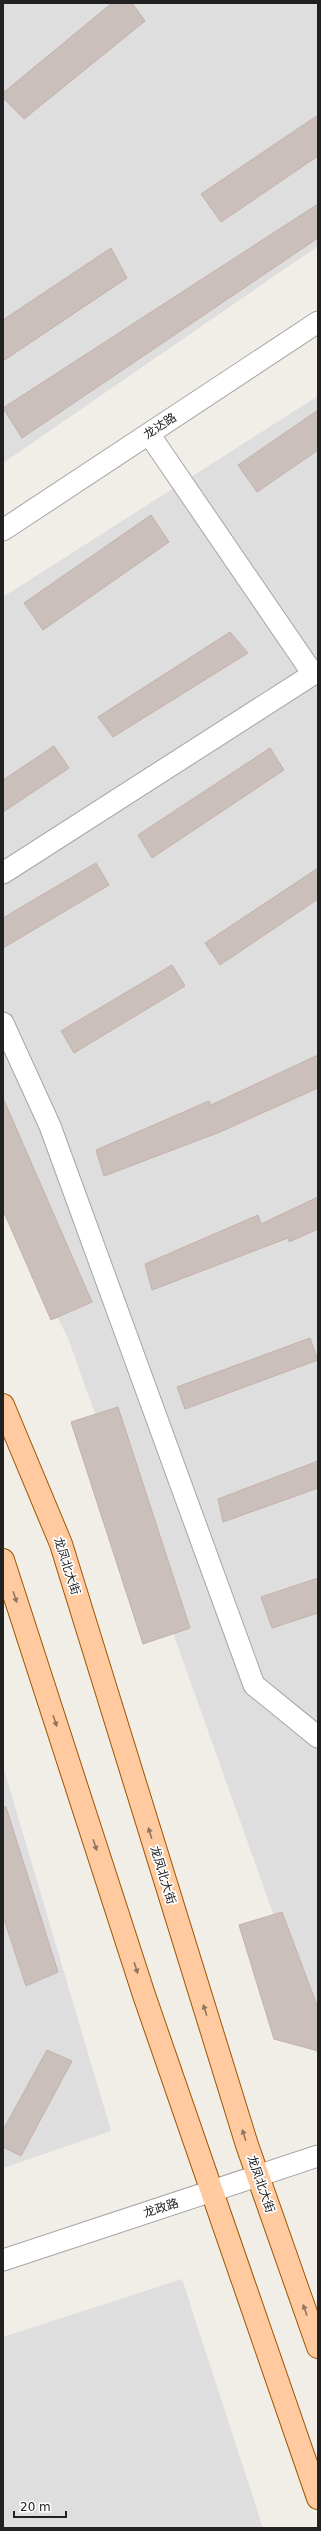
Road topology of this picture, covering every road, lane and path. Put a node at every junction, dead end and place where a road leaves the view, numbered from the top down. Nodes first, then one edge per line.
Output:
1 (318, 322) edge
2 (149, 434) junction
3 (3, 530) edge
4 (315, 672) edge
5 (3, 873) edge
6 (3, 1023) edge
7 (3, 1405) edge
8 (3, 1560) edge
9 (318, 1737) edge
10 (318, 2156) edge
11 (258, 2176) junction
12 (212, 2191) junction
13 (3, 2260) edge
14 (318, 2347) edge
15 (318, 2498) edge

1 - 2 street, 龙达路
2 - 3 street, 龙达路
2 - 4 street
4 - 5 street
6 - 9 street
11 -> 7 main road, 龙凤北大街
8 -> 12 main road
10 - 11 street, 龙政路
11 - 12 street, 龙政路
14 -> 11 main road, 龙凤北大街
12 - 13 street, 龙政路
12 - 15 main road

